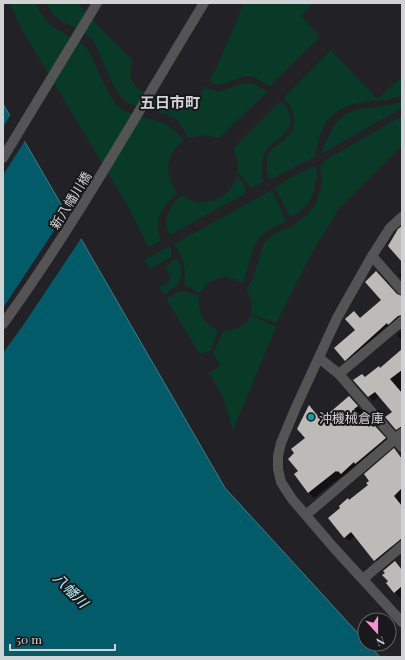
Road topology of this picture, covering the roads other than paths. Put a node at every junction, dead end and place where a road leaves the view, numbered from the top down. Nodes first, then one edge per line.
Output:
1 (97, 3) edge
2 (204, 3) edge
3 (3, 158) edge
4 (402, 217) edge
5 (372, 256) junction
6 (402, 290) edge
7 (402, 321) edge
8 (3, 324) edge
9 (319, 358) junction
10 (338, 374) junction
11 (398, 436) edge
12 (402, 447) edge
13 (306, 515) junction
14 (402, 546) edge
15 (363, 579) junction
16 (402, 622) edge

1 - 3 street
2 - 8 street, 新八幡川橋
4 - 5 street
5 - 6 street
5 - 9 street
7 - 10 street
9 - 10 street
9 - 13 street
10 - 11 street
11 - 12 street
11 - 13 street
13 - 15 street
14 - 15 street
15 - 16 street

